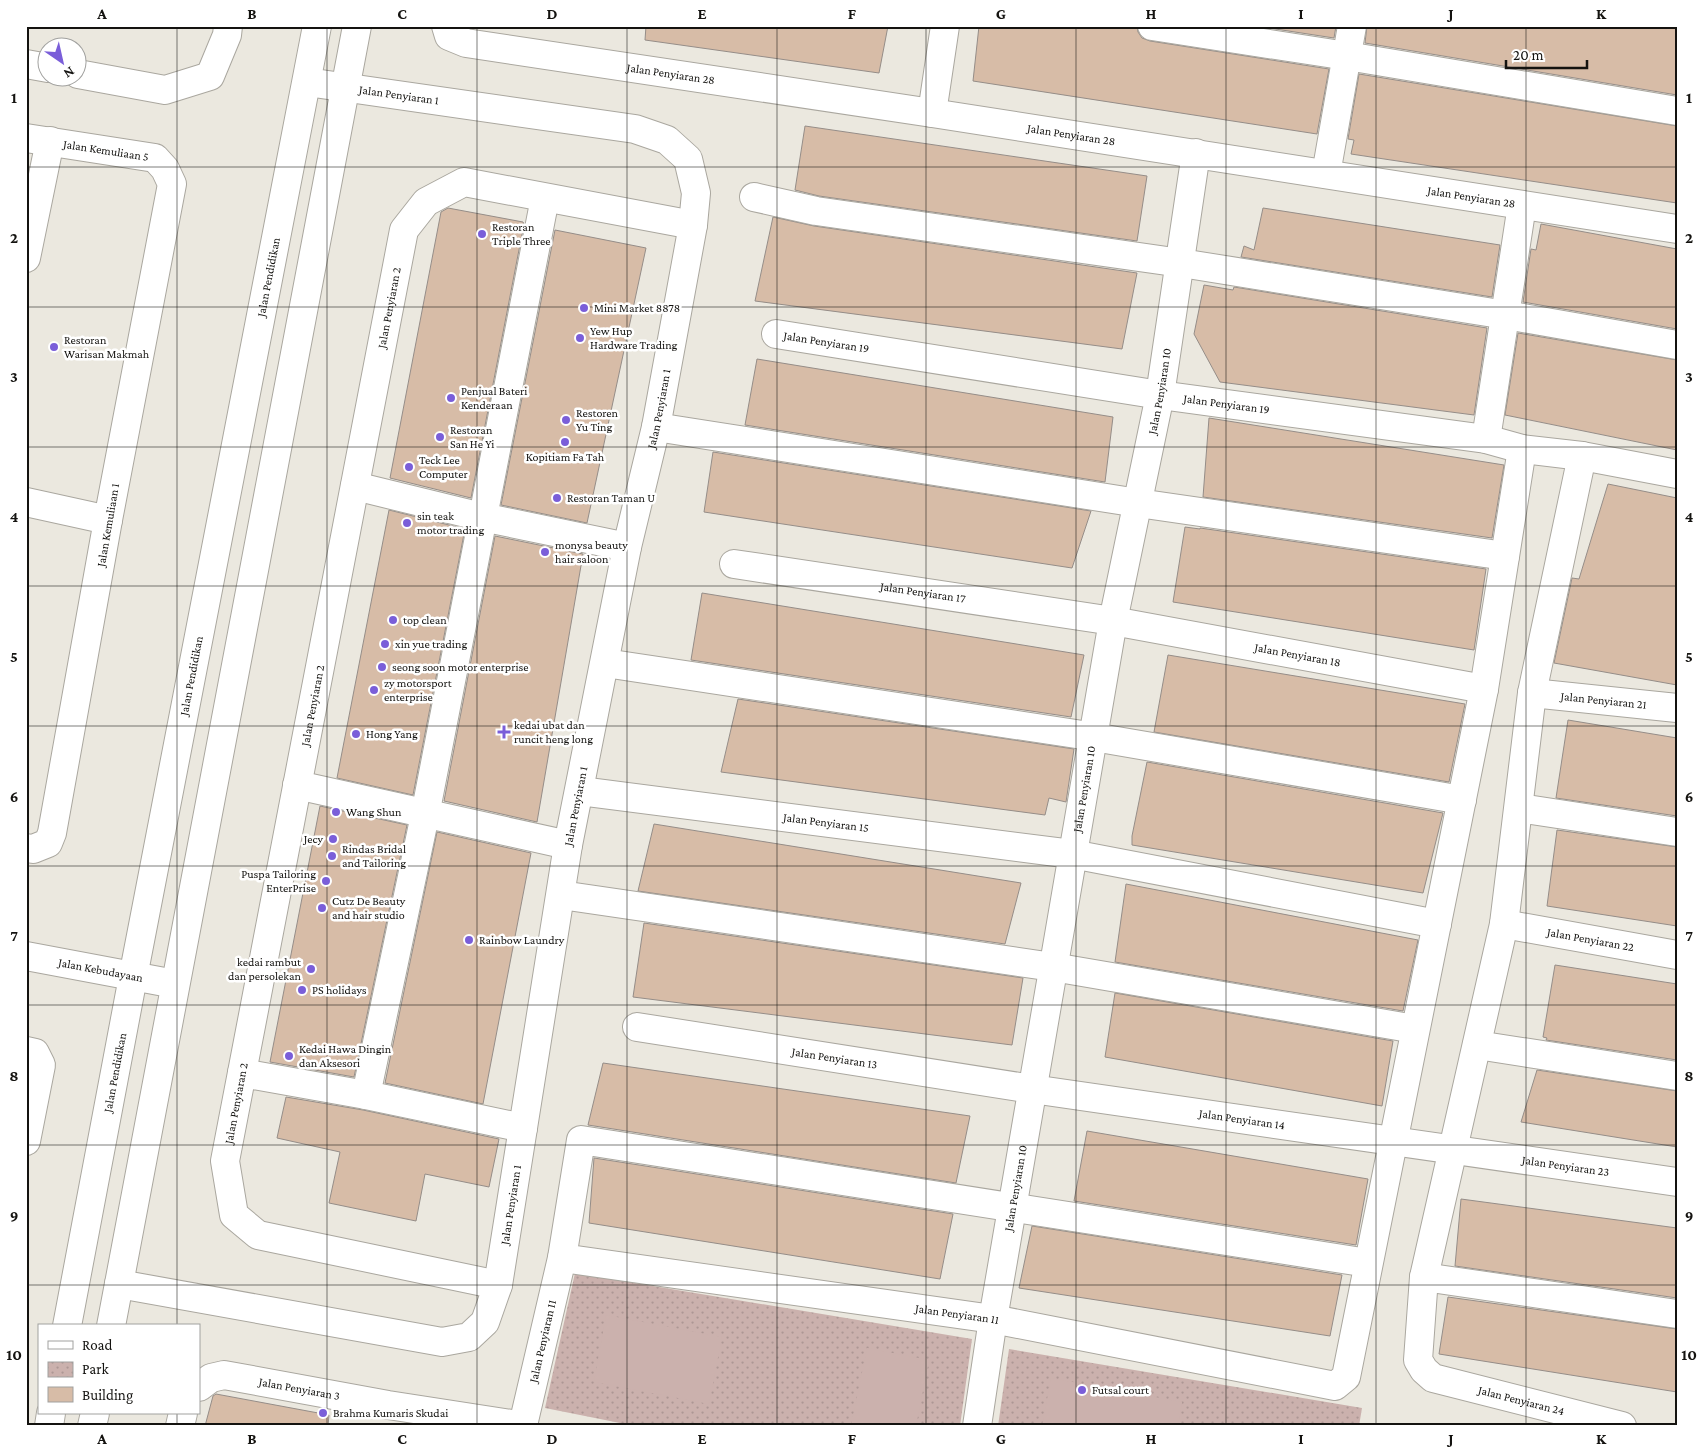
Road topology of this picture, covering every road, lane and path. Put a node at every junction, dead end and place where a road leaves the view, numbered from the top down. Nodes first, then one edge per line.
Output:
1 (228, 26) edge
2 (318, 26) edge
3 (357, 26) edge
4 (945, 26) edge
5 (1152, 26) edge
6 (1352, 26) edge
7 (456, 35) edge
8 (1347, 56) junction
9 (88, 76) edge
10 (307, 82) junction
11 (345, 88) junction
12 (1677, 111) edge
13 (932, 112) junction
14 (38, 140) edge
15 (1196, 153) junction
16 (1326, 174) junction
17 (172, 184) joint
18 (546, 198) junction
19 (754, 198) dead end
20 (1522, 205) junction
21 (692, 225) junction
22 (1677, 229) edge
23 (26, 258) edge
24 (1181, 263) junction
25 (1506, 315) junction
26 (776, 334) dead end
27 (1677, 346) edge
28 (1160, 395) junction
29 (656, 427) junction
30 (1486, 439) junction
31 (1522, 449) junction
32 (1582, 456) junction
33 (1677, 474) edge
34 (355, 486) junction
35 (26, 502) edge
36 (1138, 503) junction
37 (482, 517) junction
38 (108, 520) junction
39 (627, 547) junction
40 (1505, 556) junction
41 (734, 564) dead end
42 (1112, 621) junction
43 (605, 663) junction
44 (1484, 689) junction
45 (1532, 693) junction
46 (1677, 708) edge
47 (1093, 737) junction
48 (297, 786) junction
49 (580, 791) junction
50 (1462, 800) junction
51 (1519, 808) junction
52 (425, 815) junction
53 (1677, 832) edge
54 (568, 845) junction
55 (26, 848) edge
56 (1072, 854) junction
57 (561, 895) junction
58 (1437, 924) junction
59 (1504, 924) junction
60 (1677, 955) edge
61 (26, 956) edge
62 (1053, 967) junction
63 (133, 977) junction
64 (175, 984) junction
65 (637, 1027) dead end
66 (1416, 1029) junction
67 (1477, 1045) junction
68 (26, 1051) edge
69 (242, 1074) junction
70 (1677, 1076) edge
71 (1032, 1090) junction
72 (366, 1095) junction
73 (523, 1128) junction
74 (26, 1141) edge
75 (1392, 1141) junction
76 (1453, 1150) junction
77 (1677, 1182) edge
78 (1012, 1208) junction
79 (562, 1258) junction
80 (1368, 1263) junction
81 (1424, 1277) junction
82 (119, 1284) junction
83 (498, 1285) junction
84 (1677, 1314) edge
85 (993, 1319) junction
86 (67, 1324) edge
87 (111, 1324) edge
88 (200, 1386) edge
89 (523, 1426) edge
90 (977, 1426) edge
91 (1622, 1426) edge

1 - 9 street
2 - 10 street, Jalan Pendidikan
3 - 11 street
4 - 13 street
5 - 8 street
6 - 8 street
7 - 13 street, Jalan Penyiaran 28
8 - 12 street
8 - 16 street
10 - 11 street, Jalan Penyiaran 1
10 - 63 street, Jalan Pendidikan
11 - 21 street, Jalan Penyiaran 1
11 - 64 street
13 - 15 street, Jalan Penyiaran 28
14 - 17 street, Jalan Kemuliaan 5
14 - 23 street
15 - 16 street, Jalan Penyiaran 28
15 - 24 street, Jalan Penyiaran 10
16 - 20 street, Jalan Penyiaran 28
17 - 38 street, Jalan Kemuliaan 1
18 - 21 street, Jalan Penyiaran 2
18 - 34 street, Jalan Penyiaran 2
18 - 37 street
19 - 24 street
20 - 22 street, Jalan Penyiaran 28
20 - 25 street
21 - 29 street, Jalan Penyiaran 1
24 - 25 street
24 - 28 street, Jalan Penyiaran 10
25 - 27 street
25 - 30 street
26 - 28 street, Jalan Penyiaran 19
28 - 30 street, Jalan Penyiaran 19
28 - 36 street, Jalan Penyiaran 10
29 - 36 street
29 - 39 street, Jalan Penyiaran 1
30 - 31 street, Jalan Penyiaran 19
31 - 32 street, Jalan Penyiaran 19
31 - 40 street
32 - 33 street, Jalan Penyiaran 19
32 - 45 street, Jalan Penyiaran 24
34 - 37 street
34 - 48 street, Jalan Penyiaran 2
35 - 38 street
36 - 40 street
36 - 42 street, Jalan Penyiaran 10
37 - 39 street
37 - 52 street
38 - 55 street, Jalan Kemuliaan 1
39 - 43 street, Jalan Penyiaran 1
40 - 44 street
41 - 42 street, Jalan Penyiaran 17
42 - 44 street, Jalan Penyiaran 18
42 - 47 street, Jalan Penyiaran 10
43 - 47 street
43 - 49 street, Jalan Penyiaran 1
44 - 50 street
45 - 46 street, Jalan Penyiaran 21
45 - 51 street, Jalan Penyiaran 24
47 - 50 street
47 - 56 street, Jalan Penyiaran 10
48 - 52 street
48 - 69 street, Jalan Penyiaran 2
49 - 54 street, Jalan Penyiaran 1
49 - 56 street, Jalan Penyiaran 15
50 - 58 street
51 - 53 street
51 - 59 street, Jalan Penyiaran 24
52 - 54 street
52 - 72 street
54 - 57 street, Jalan Penyiaran 1
56 - 58 street, Jalan Penyiaran 15
56 - 62 street, Jalan Penyiaran 10
57 - 62 street
57 - 73 street, Jalan Penyiaran 1
58 - 66 street
59 - 60 street, Jalan Penyiaran 22
59 - 67 street, Jalan Penyiaran 24
61 - 63 street, Jalan Kebudayaan
62 - 66 street
62 - 71 street, Jalan Penyiaran 10
63 - 64 street, Jalan Kebudayaan
63 - 86 street, Jalan Pendidikan
64 - 82 street
65 - 71 street, Jalan Penyiaran 13
66 - 75 street
67 - 70 street
67 - 76 street, Jalan Penyiaran 24
68 - 74 street
69 - 72 street
69 - 83 street, Jalan Penyiaran 2
71 - 75 street, Jalan Penyiaran 14
71 - 78 street, Jalan Penyiaran 10
72 - 73 street
73 - 83 street, Jalan Penyiaran 1
75 - 76 street, Jalan Penyiaran 14
75 - 80 street
76 - 77 street, Jalan Penyiaran 23
76 - 81 street, Jalan Penyiaran 24
78 - 79 street, Jalan Penyiaran 11
78 - 80 street
78 - 85 street, Jalan Penyiaran 10
79 - 85 street, Jalan Penyiaran 11
79 - 89 street, Jalan Penyiaran 11
80 - 85 street, Jalan Penyiaran 11
81 - 84 street
81 - 91 street, Jalan Penyiaran 24
82 - 83 street, Jalan Penyiaran 1
82 - 87 street
85 - 90 street, Jalan Penyiaran 10
88 - 89 street, Jalan Penyiaran 3

